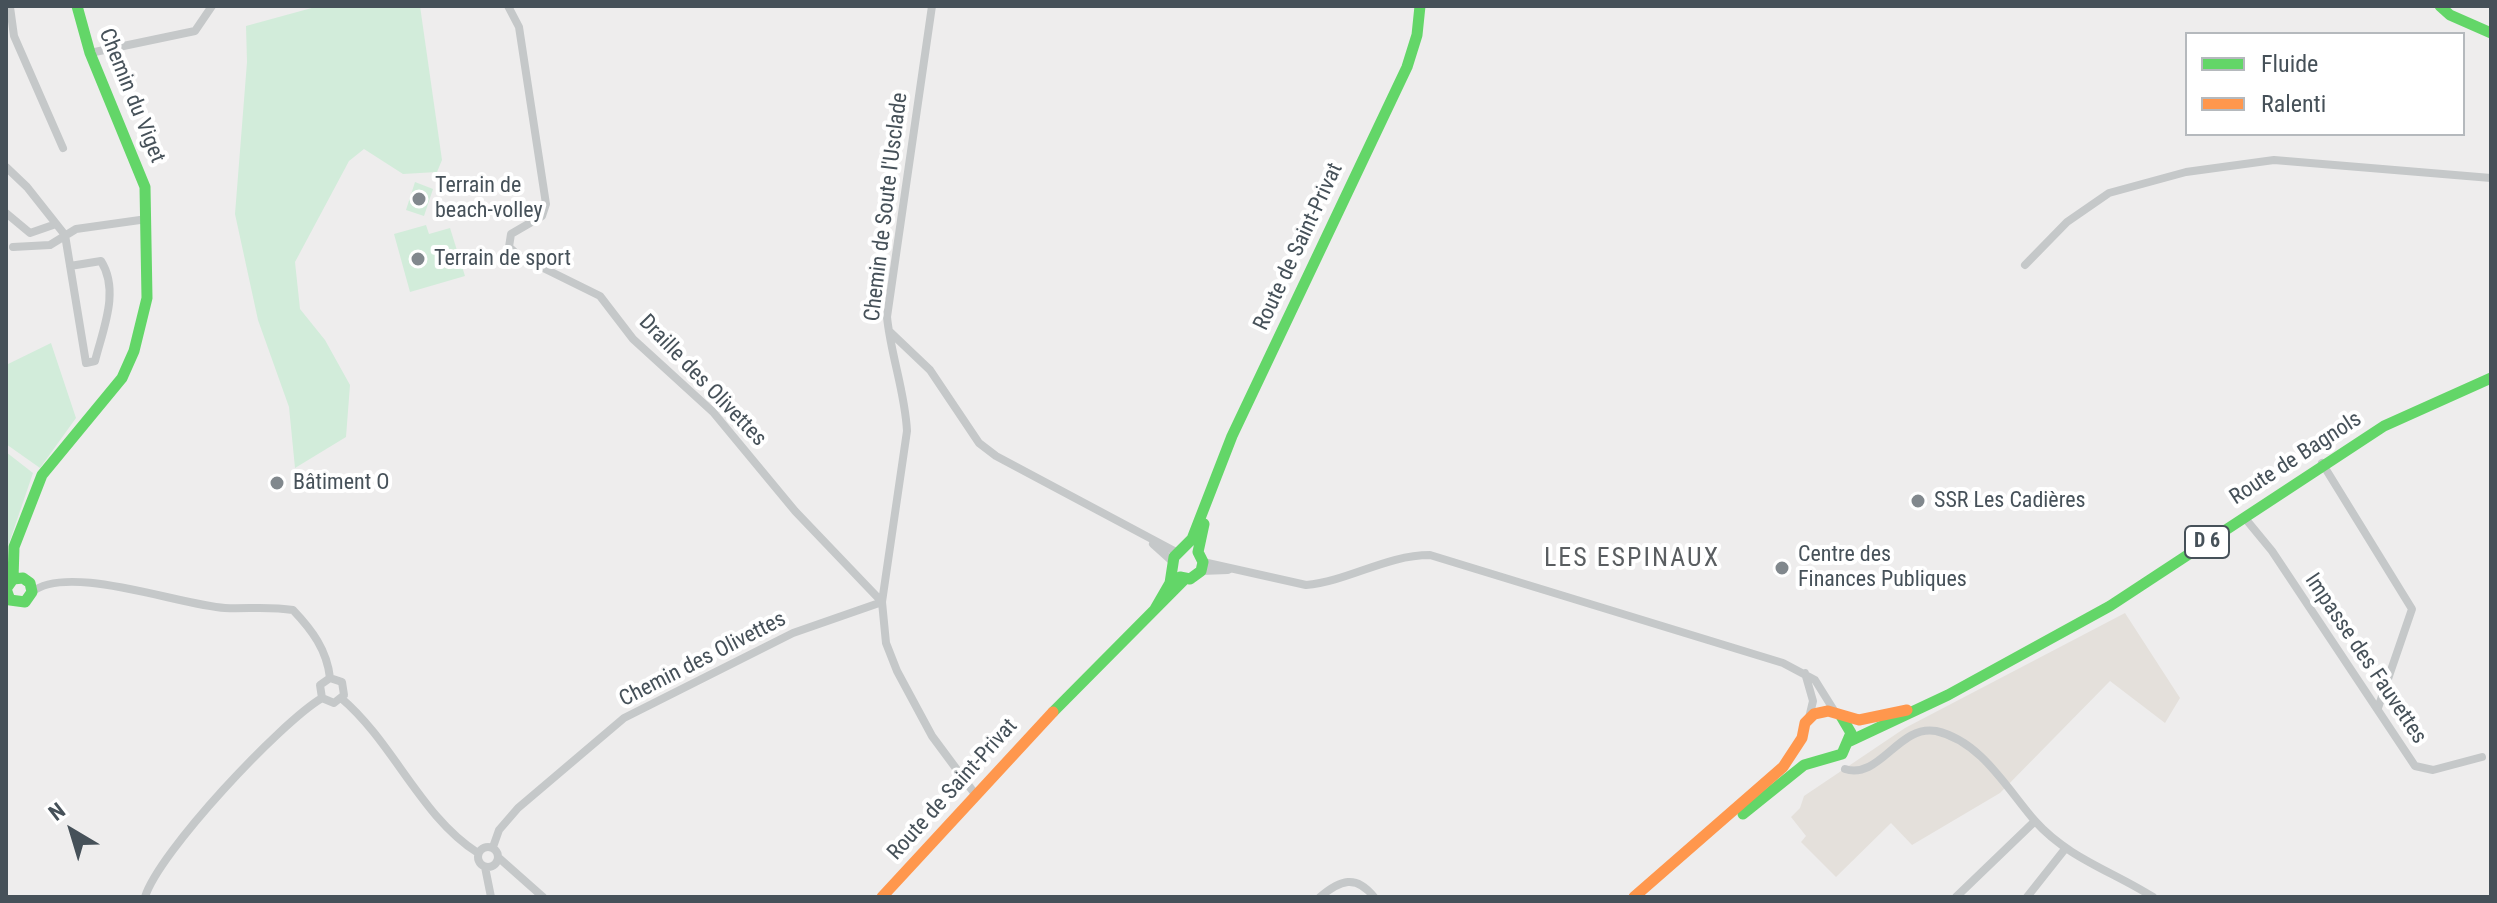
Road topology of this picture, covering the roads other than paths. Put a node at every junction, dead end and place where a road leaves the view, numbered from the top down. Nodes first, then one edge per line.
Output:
1 (21, 6) edge
2 (77, 6) edge
3 (212, 6) edge
4 (508, 6) edge
5 (932, 6) edge
6 (1421, 6) edge
7 (2440, 6) edge
8 (8, 8) edge
9 (2491, 33) edge
10 (90, 53) junction
11 (63, 148) dead end
12 (6, 167) edge
13 (2491, 178) edge
14 (6, 213) edge
15 (147, 219) junction
16 (56, 224) junction
17 (65, 235) junction
18 (13, 247) dead end
19 (2025, 265) dead end
20 (70, 266) junction
21 (888, 331) junction
22 (2491, 378) edge
23 (2322, 463) junction
24 (1207, 504) junction
25 (2244, 517) junction
26 (10, 551) edge
27 (1177, 559) junction
28 (1201, 562) junction
29 (1185, 579) junction
30 (11, 584) edge
31 (88, 584) junction
32 (32, 592) junction
33 (882, 602) junction
34 (17, 603) junction
35 (1155, 609) junction
36 (6, 613) edge
37 (1805, 673) junction
38 (330, 678) junction
39 (322, 698) junction
40 (341, 698) junction
41 (1922, 707) junction
42 (2378, 708) junction
43 (1837, 713) junction
44 (1809, 718) junction
45 (1802, 738) junction
46 (1850, 742) junction
47 (2482, 757) dead end
48 (1825, 759) junction
49 (1845, 769) junction
50 (975, 794) junction
51 (1734, 817) junction
52 (2035, 821) junction
53 (493, 847) junction
54 (2065, 849) junction
55 (478, 853) junction
56 (499, 858) junction
57 (485, 867) junction
58 (145, 897) edge
59 (491, 897) edge
60 (543, 897) edge
61 (882, 897) edge
62 (1320, 897) edge
63 (1374, 897) edge
64 (1634, 897) edge
65 (1641, 897) edge
66 (1956, 897) edge
67 (2027, 897) edge
68 (2153, 897) edge

1 - 8 street
2 - 10 street, Chemin du Viget
3 - 10 street
4 - 33 street, Draille des Olivettes
5 - 21 street, Chemin de Soute l'Usclade
6 - 24 street, Route de Saint-Privat
7 - 9 street
8 - 11 street
10 - 15 street, Chemin du Viget
12 - 16 street
13 - 19 street
14 - 16 street
15 - 17 street
15 - 26 street, Chemin du Viget
16 - 17 street
17 - 18 street
17 - 20 street
20 - 20 street
21 - 27 street
21 - 33 street, Chemin de Soute l'Usclade
22 - 23 street, Route de Bagnols / D 6
23 - 25 street, Route de Bagnols / D 6
23 - 42 street
24 - 27 street, Route de Saint-Privat
24 - 28 street, Route de Saint-Privat
25 - 41 street, Route de Bagnols / D 6
25 - 42 street, Impasse des Fauvettes
26 - 30 street, Chemin du Viget
27 - 28 street
27 - 29 street
27 - 35 street, Route de Saint-Privat
28 - 29 street, Route de Saint-Privat
28 - 37 street
29 - 35 street, Route de Saint-Privat
30 - 31 street
30 - 32 street
30 - 34 street
31 - 32 street
31 - 38 street
32 - 34 street
33 - 50 street
33 - 53 street, Chemin des Olivettes
34 - 36 street
35 - 50 street, Route de Saint-Privat
37 - 43 street
37 - 44 street
38 - 39 street
38 - 40 street
39 - 40 street
39 - 58 street
40 - 55 street
41 - 43 street, D 6
41 - 46 street, D 6
42 - 47 street, Impasse des Fauvettes
43 - 44 street
43 - 46 street
44 - 45 street
45 - 48 street
45 - 51 street
46 - 48 street
46 - 49 street
48 - 49 street
48 - 51 street
49 - 52 street
50 - 61 street, Route de Saint-Privat
51 - 64 street
51 - 65 street
52 - 54 street
52 - 66 street
53 - 55 street
53 - 56 street
54 - 67 street
54 - 68 street
55 - 57 street
56 - 57 street
56 - 60 street
57 - 59 street
62 - 63 street

